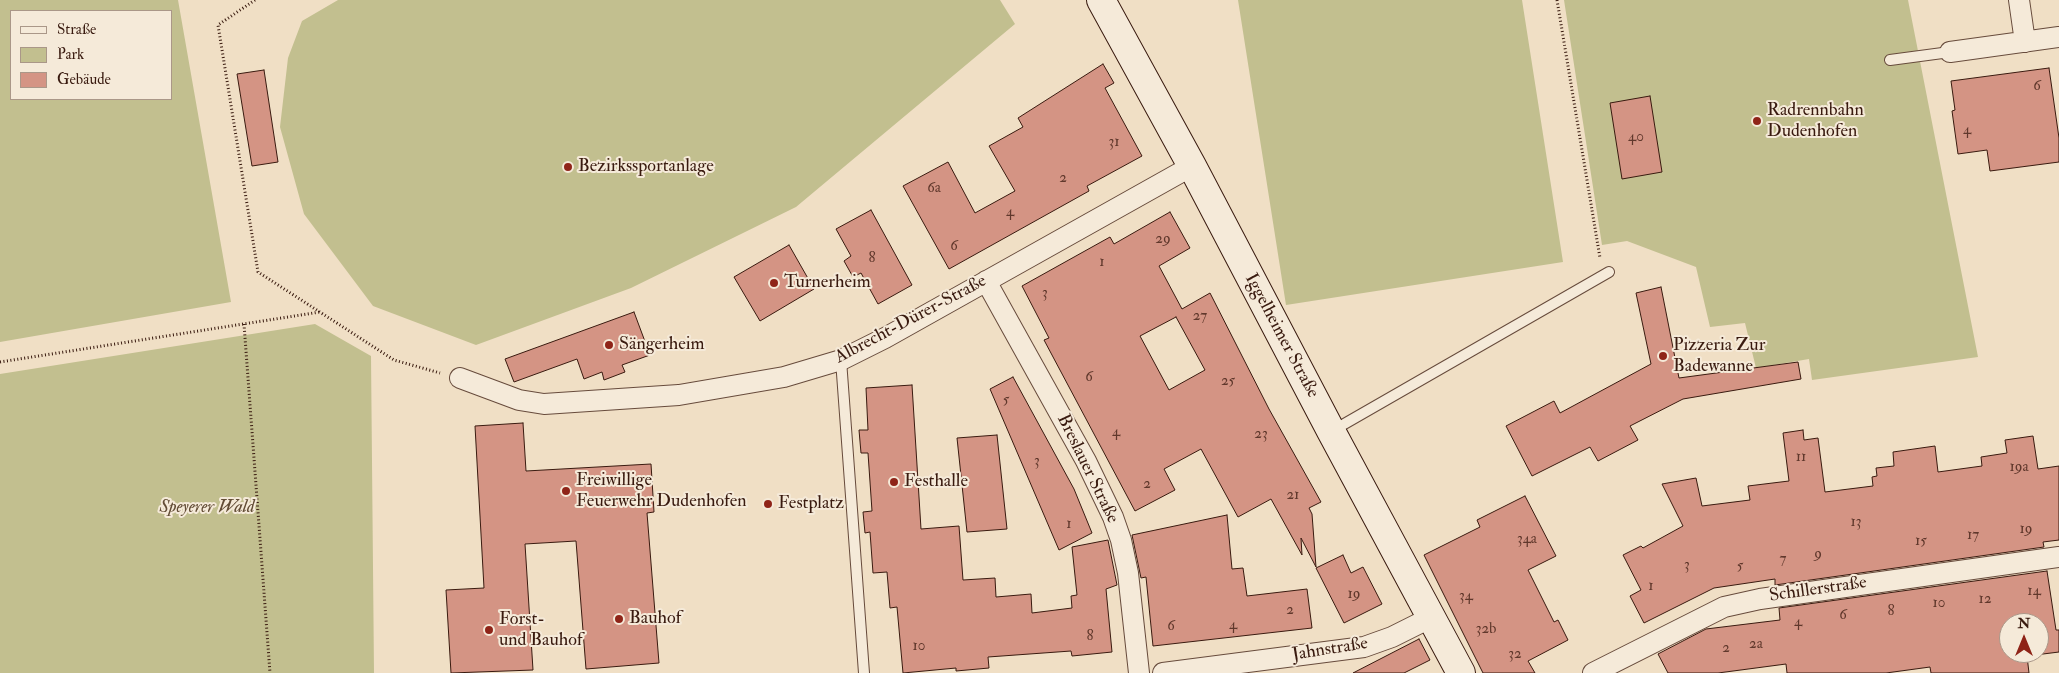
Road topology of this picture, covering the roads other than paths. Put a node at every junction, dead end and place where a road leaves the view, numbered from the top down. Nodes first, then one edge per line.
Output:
1 (1101, 0) edge
2 (2019, 0) edge
3 (2059, 37) edge
4 (2025, 42) junction
5 (1950, 52) joint
6 (1890, 60) dead end
7 (1192, 166) junction
8 (1609, 272) road end
9 (986, 281) junction
10 (841, 360) junction
11 (460, 378) road end
12 (1331, 431) junction
13 (2059, 556) edge
14 (1432, 617) junction
15 (864, 673) edge
16 (1139, 673) edge
17 (1163, 673) edge
18 (1462, 673) edge
19 (1593, 673) edge

1 - 7 street, Iggelheimer Straße
2 - 4 street
3 - 4 street
4 - 5 street
5 - 6 lane
7 - 9 street, Albrecht-Dürer-Straße
7 - 12 street, Iggelheimer Straße
8 - 12 lane
9 - 10 street, Albrecht-Dürer-Straße
9 - 16 street, Breslauer Straße
10 - 11 street, Albrecht-Dürer-Straße
10 - 15 lane
12 - 14 street, Iggelheimer Straße
13 - 19 street, Schillerstraße
14 - 17 street, Jahnstraße
14 - 18 street, Iggelheimer Straße

